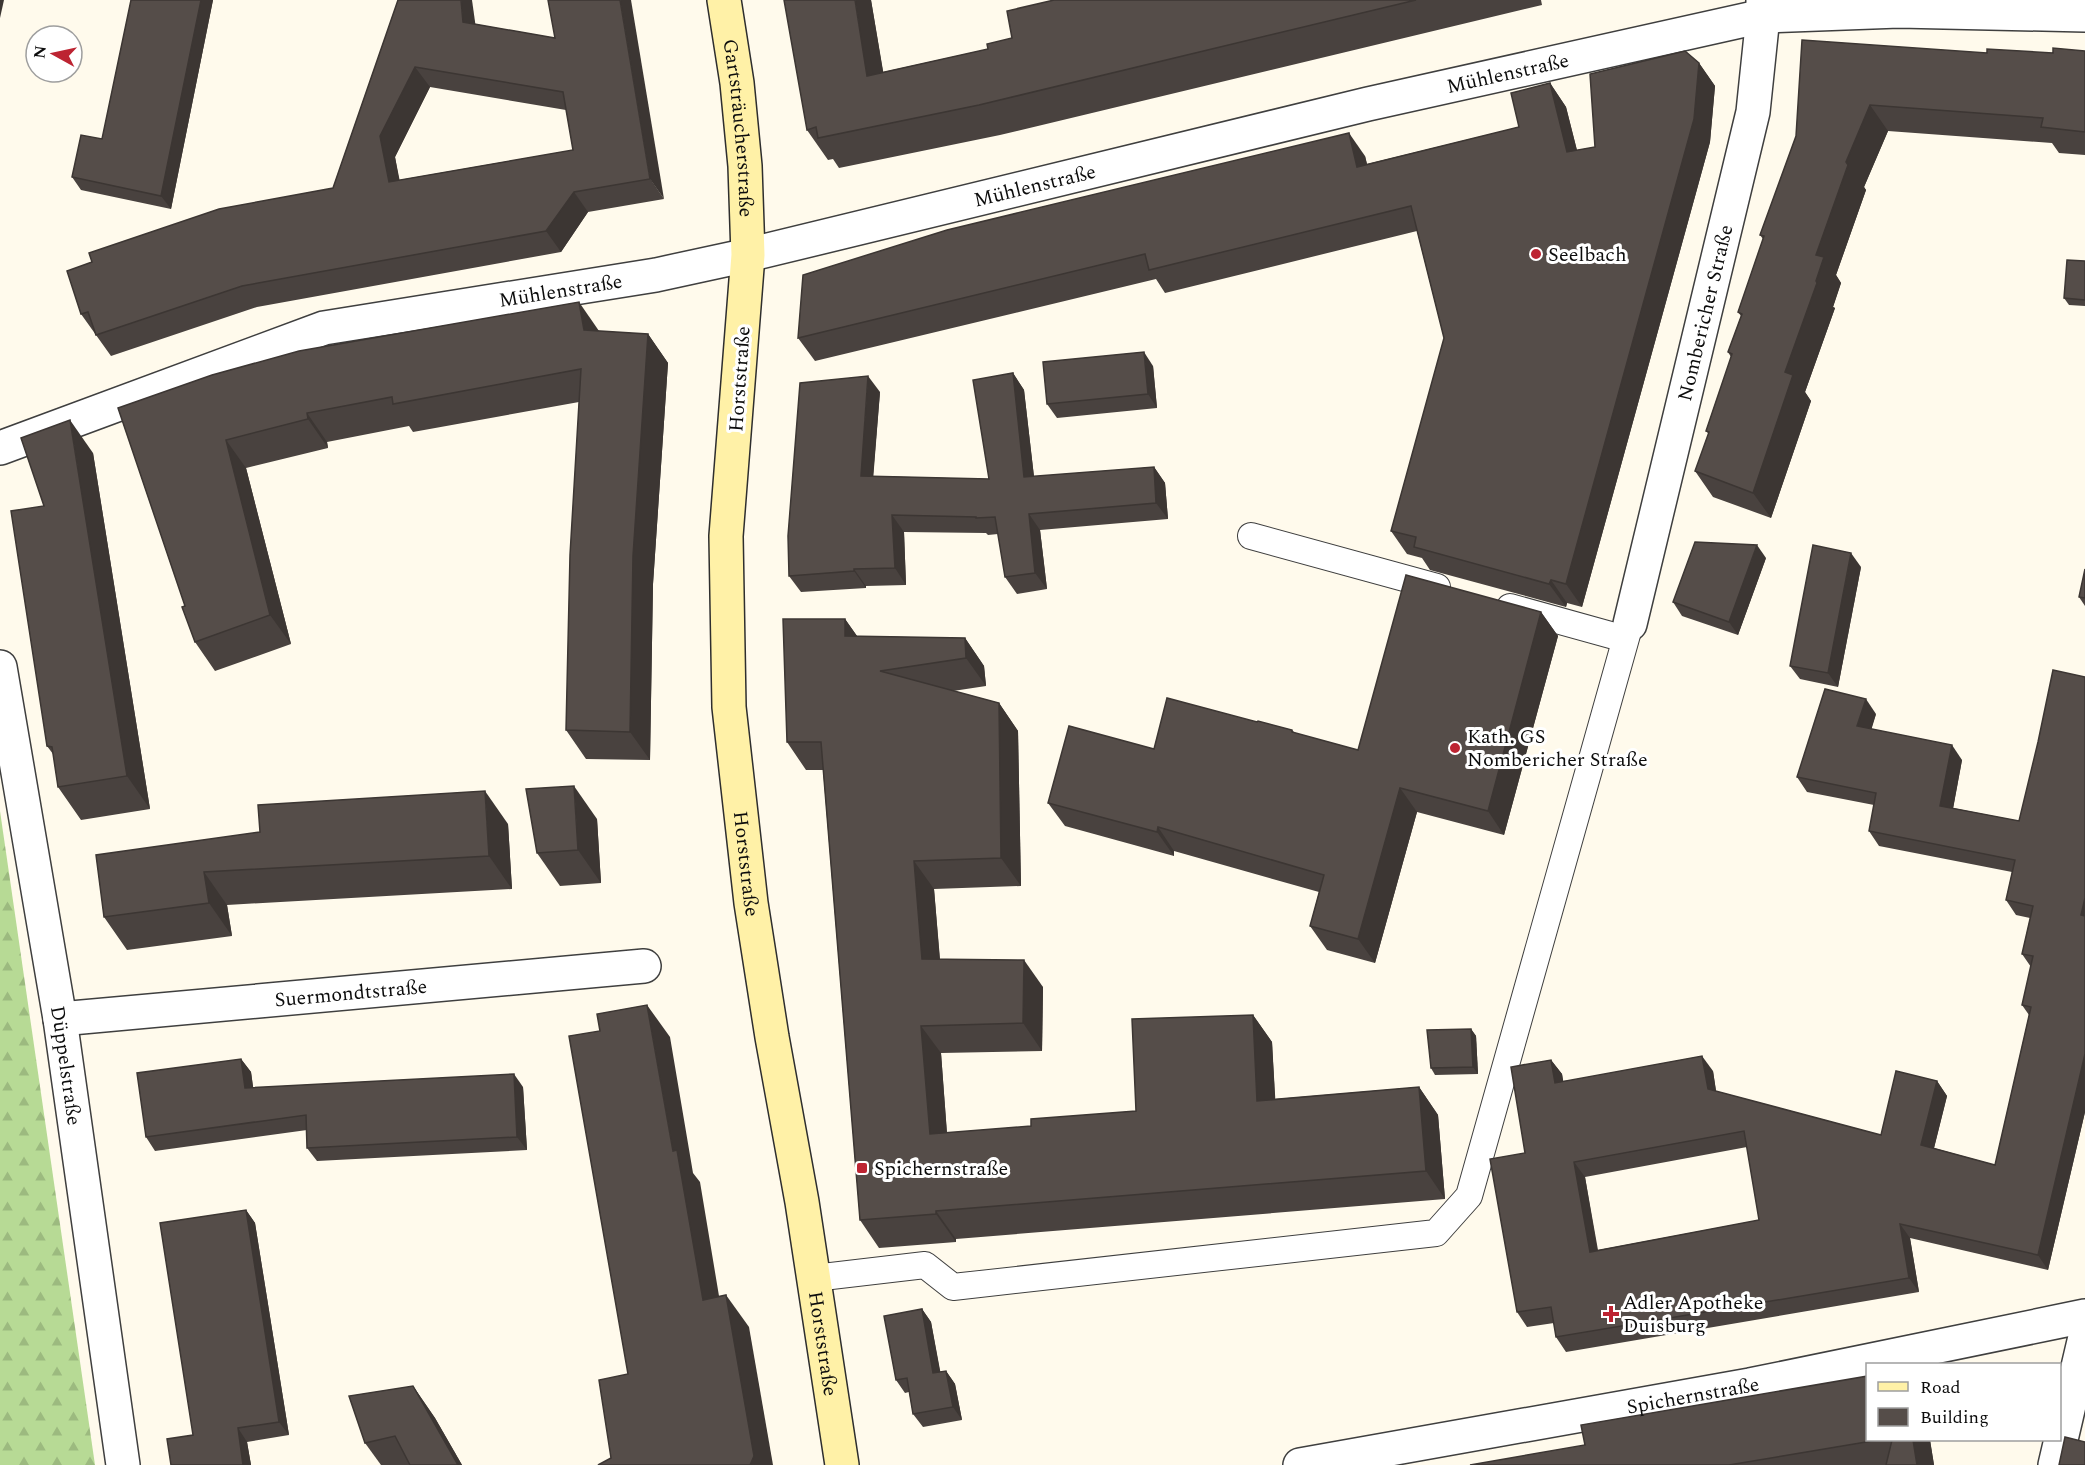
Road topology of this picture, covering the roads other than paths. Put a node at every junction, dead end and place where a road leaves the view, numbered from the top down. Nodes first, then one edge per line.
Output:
1 (724, 0) edge
2 (1763, 8) edge
3 (2085, 15) edge
4 (747, 255) junction
5 (0, 448) edge
6 (1251, 536) dead end
7 (1455, 592) edge
8 (1489, 601) edge
9 (1628, 631) junction
10 (0, 667) edge
11 (644, 966) dead end
12 (60, 1019) junction
13 (813, 1278) junction
14 (2085, 1316) edge
15 (2085, 1336) edge
16 (2061, 1439) edge
17 (2061, 1441) edge
18 (123, 1465) edge
19 (842, 1465) edge
20 (1300, 1465) edge
21 (2055, 1465) edge

1 - 4 street, Gartsträucherstraße
2 - 3 street, Mühlenstraße
2 - 4 street, Mühlenstraße
2 - 9 street, Nombericher Straße
4 - 5 street, Mühlenstraße
4 - 13 street, Horststraße
6 - 7 lane
8 - 9 lane
9 - 13 lane
10 - 12 street, Düppelstraße
11 - 12 street, Suermondtstraße
12 - 18 street, Düppelstraße
13 - 19 street, Horststraße
14 - 20 street, Spichernstraße
15 - 16 street
17 - 21 street

